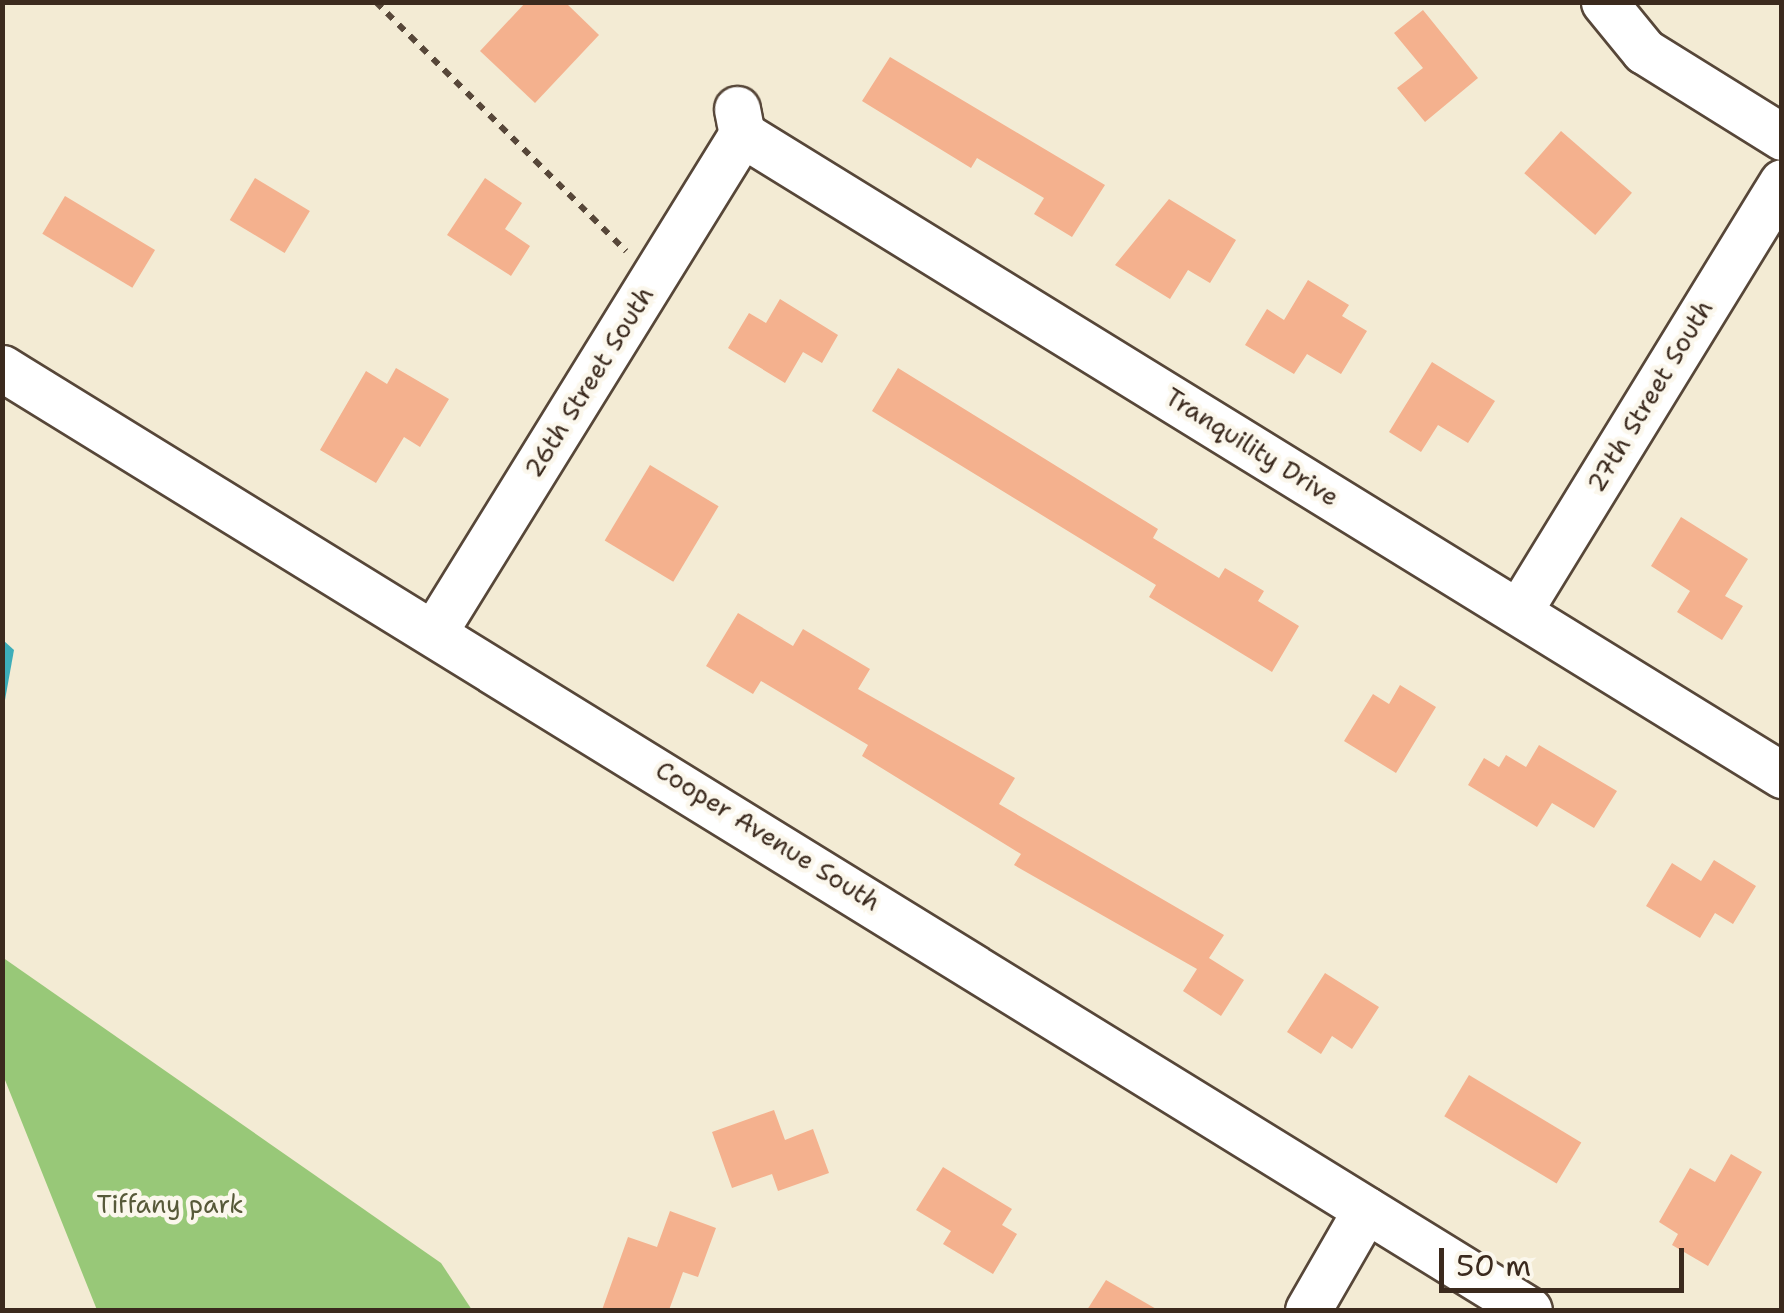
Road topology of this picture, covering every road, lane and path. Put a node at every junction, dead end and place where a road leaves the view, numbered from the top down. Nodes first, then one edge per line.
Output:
1 (376, 2) edge
2 (1604, 2) edge
3 (740, 122) joint
4 (1782, 136) edge
5 (1782, 182) edge
6 (648, 286) junction
7 (2, 368) edge
8 (1519, 611) junction
9 (436, 629) junction
10 (1782, 775) edge
11 (1366, 1209) junction
12 (1308, 1310) edge
13 (1529, 1310) edge

1 - 6 path
2 - 4 street
3 - 6 street, 26th Street South
3 - 8 street, Tranquility Drive
5 - 8 street, 27th Street South
6 - 9 street, 26th Street South
7 - 9 street, Cooper Avenue South
8 - 10 street, Tranquility Drive
9 - 11 street, Cooper Avenue South
11 - 12 street
11 - 13 street, Cooper Avenue South

